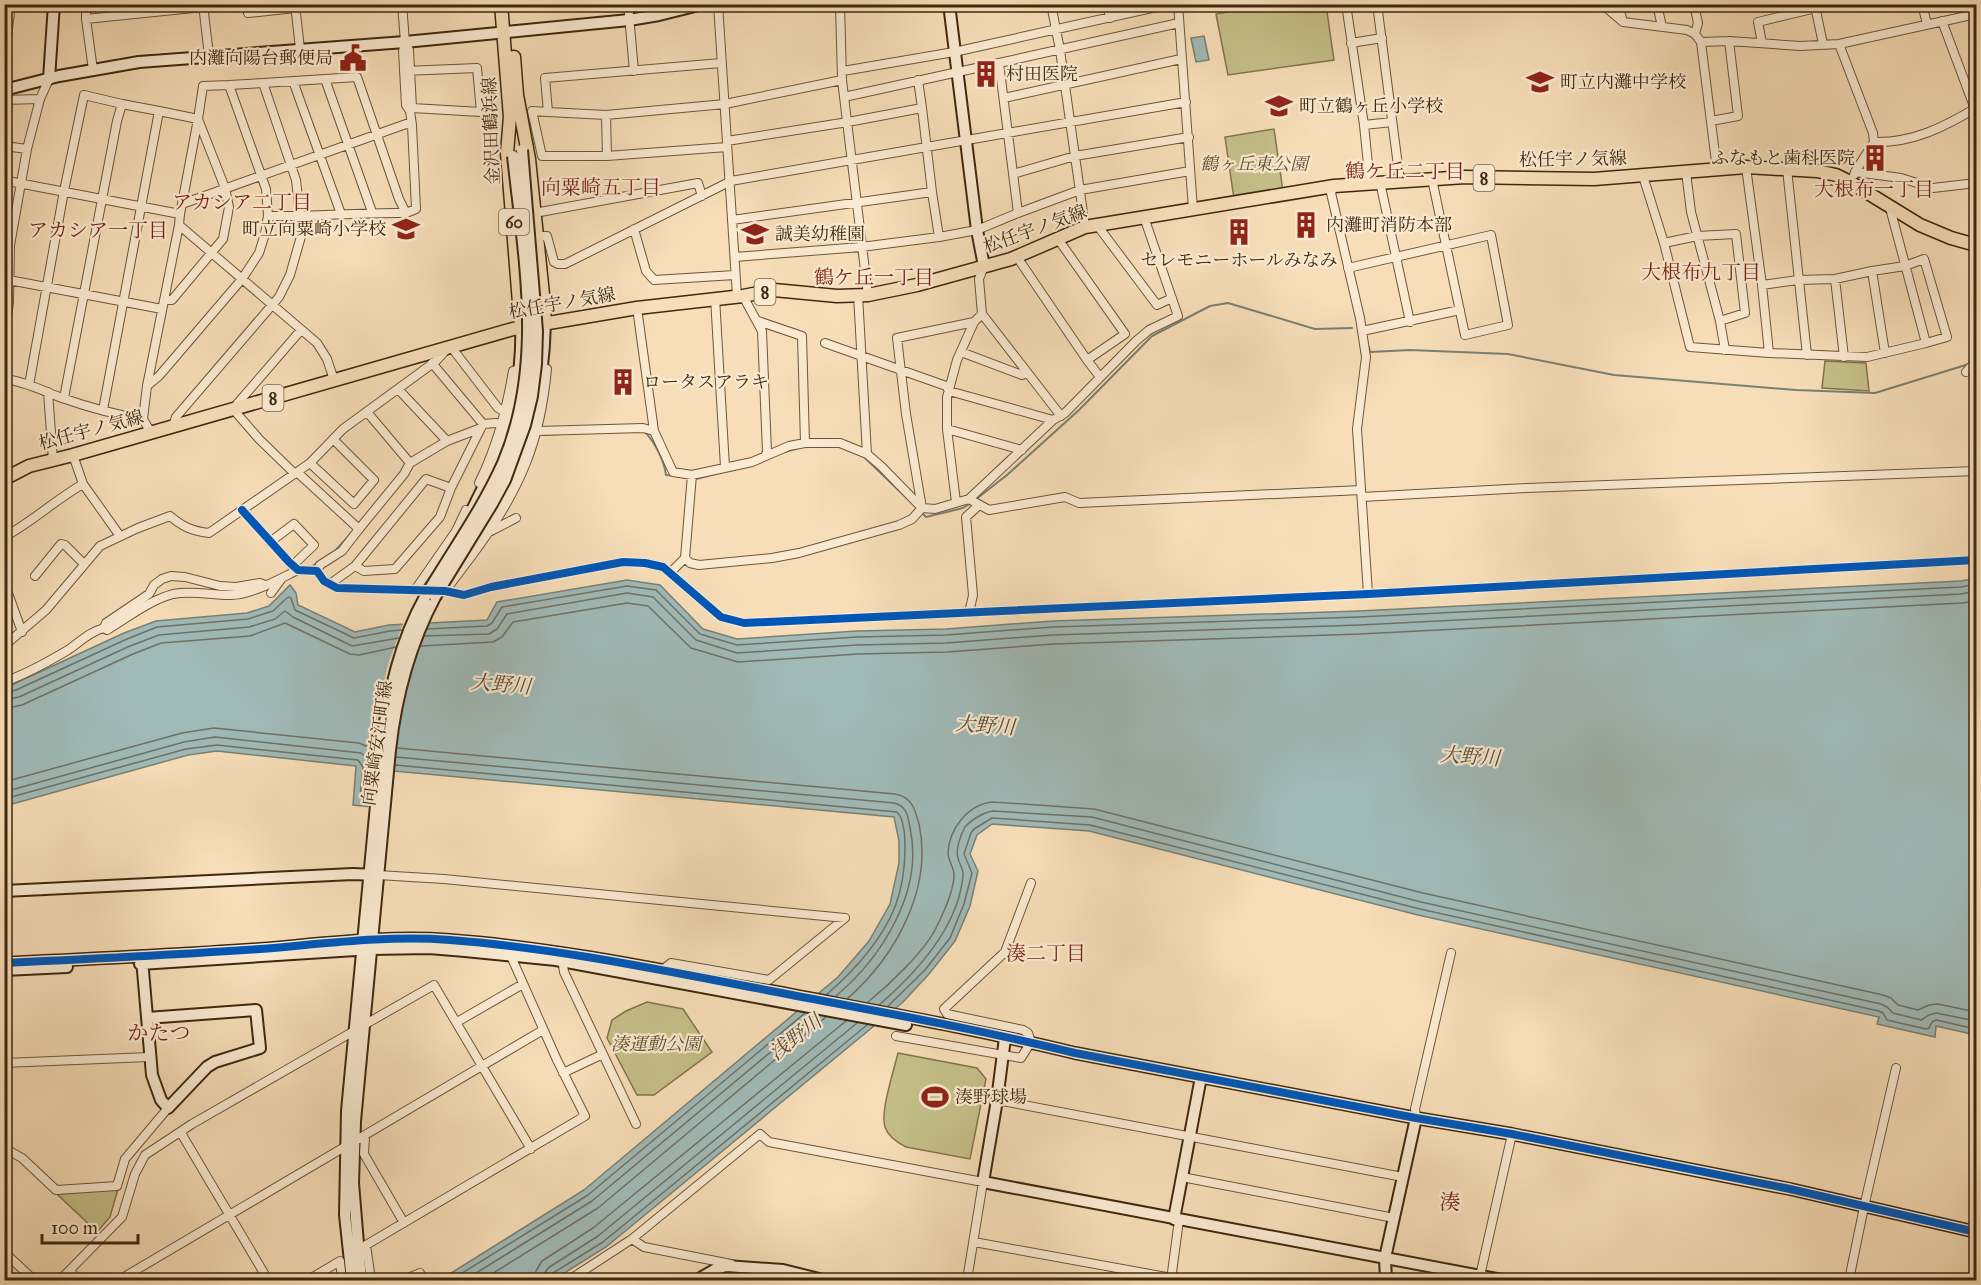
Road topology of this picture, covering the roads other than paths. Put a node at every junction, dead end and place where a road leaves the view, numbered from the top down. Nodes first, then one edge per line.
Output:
1 (11, 4) edge
2 (54, 4) edge
3 (86, 4) edge
4 (247, 4) edge
5 (402, 4) edge
6 (501, 4) edge
7 (509, 4) edge
8 (628, 4) edge
9 (703, 4) edge
10 (718, 4) edge
11 (840, 4) edge
12 (949, 4) edge
13 (1051, 4) edge
14 (1107, 4) edge
15 (1170, 4) edge
16 (1178, 4) edge
17 (1346, 4) edge
18 (1377, 4) edge
19 (1602, 4) edge
20 (1618, 4) edge
21 (1657, 4) edge
22 (1694, 4) edge
23 (1833, 4) edge
24 (1922, 4) edge
25 (203, 6) edge
26 (295, 6) edge
27 (1815, 6) edge
28 (1142, 8) edge
29 (1977, 14) edge
30 (8, 15) edge
31 (1110, 18) junction
32 (86, 19) junction
33 (629, 20) junction
34 (1942, 21) junction
35 (1623, 22) junction
36 (1179, 23) junction
37 (1927, 24) junction
38 (1662, 27) junction
39 (1056, 31) junction
40 (507, 32) junction
41 (1695, 34) junction
42 (1382, 38) junction
43 (1729, 41) junction
44 (405, 42) junction
45 (1701, 42) junction
46 (1351, 43) junction
47 (1762, 43) junction
48 (1823, 44) junction
49 (1839, 44) junction
50 (4, 45) edge
51 (300, 50) junction
52 (1060, 50) junction
53 (954, 52) junction
54 (209, 56) junction
55 (1181, 59) junction
56 (721, 63) junction
57 (999, 63) junction
58 (93, 70) junction
59 (407, 71) junction
60 (634, 71) junction
61 (956, 72) junction
62 (842, 75) junction
63 (49, 79) junction
64 (325, 79) junction
65 (918, 80) junction
66 (294, 81) junction
67 (263, 83) junction
68 (229, 85) junction
69 (1064, 86) junction
70 (4, 90) edge
71 (517, 95) junction
72 (844, 97) junction
73 (1004, 98) junction
74 (40, 99) junction
75 (4, 100) edge
76 (1186, 102) junction
77 (122, 104) junction
78 (725, 104) junction
79 (922, 108) junction
80 (1976, 109) edge
81 (411, 110) junction
82 (159, 111) junction
83 (548, 112) junction
84 (606, 115) junction
85 (510, 117) junction
86 (198, 119) junction
87 (1711, 121) junction
88 (848, 122) junction
89 (1070, 122) junction
90 (1392, 122) junction
91 (412, 125) junction
92 (1364, 125) junction
93 (1008, 132) junction
94 (377, 134) junction
95 (1189, 137) junction
96 (966, 139) junction
97 (1874, 142) junction
98 (348, 144) junction
99 (727, 144) junction
100 (4, 146) edge
101 (927, 146) junction
102 (27, 149) junction
103 (518, 153) junction
104 (320, 154) junction
105 (607, 156) junction
106 (1075, 156) junction
107 (852, 160) junction
108 (291, 165) junction
109 (1746, 167) junction
110 (1787, 169) junction
111 (1716, 170) junction
112 (1190, 171) junction
113 (1686, 172) junction
114 (1013, 174) junction
115 (261, 175) junction
116 (1643, 176) junction
117 (1853, 177) junction
118 (1432, 179) junction
119 (731, 181) junction
120 (1400, 181) junction
121 (4, 182) edge
122 (21, 183) junction
123 (1375, 183) junction
124 (1977, 183) edge
125 (1334, 186) junction
126 (225, 188) junction
127 (1080, 190) junction
128 (64, 191) junction
129 (932, 192) junction
130 (702, 196) junction
131 (103, 199) junction
132 (4, 203) edge
133 (182, 204) junction
134 (857, 204) junction
135 (141, 207) junction
136 (1890, 208) junction
137 (1193, 209) junction
138 (372, 212) junction
139 (540, 212) dead end
140 (406, 213) junction
141 (1018, 213) junction
142 (180, 214) junction
143 (341, 214) junction
144 (268, 216) junction
145 (15, 217) junction
146 (299, 217) junction
147 (1144, 217) junction
148 (732, 220) junction
149 (179, 225) junction
150 (1091, 226) junction
151 (634, 229) junction
152 (977, 230) junction
153 (537, 236) junction
154 (1697, 236) junction
155 (939, 237) junction
156 (1058, 239) junction
157 (1664, 243) junction
158 (1446, 244) junction
159 (1977, 245) edge
160 (861, 247) junction
161 (212, 254) junction
162 (1396, 256) junction
163 (735, 257) junction
164 (1017, 257) junction
165 (984, 266) junction
166 (1905, 266) junction
167 (1348, 268) junction
168 (1872, 271) junction
169 (735, 275) junction
170 (242, 279) junction
171 (1835, 279) junction
172 (9, 280) junction
173 (1798, 280) junction
174 (1762, 285) junction
175 (47, 287) junction
176 (84, 295) junction
177 (863, 295) junction
178 (740, 296) junction
179 (715, 298) junction
180 (1172, 298) junction
181 (165, 300) junction
182 (123, 301) junction
183 (272, 305) junction
184 (637, 308) junction
185 (162, 309) junction
186 (1460, 310) junction
187 (982, 314) junction
188 (6, 321) edge
189 (758, 321) junction
190 (1720, 321) junction
191 (974, 322) junction
192 (1410, 322) junction
193 (545, 323) junction
194 (521, 328) junction
195 (301, 330) junction
196 (1362, 331) junction
197 (1125, 334) junction
198 (4, 338) edge
199 (1926, 343) junction
200 (825, 344) dead end
201 (1132, 345) junction
202 (451, 347) junction
203 (1725, 350) junction
204 (961, 351) junction
205 (1769, 353) junction
206 (1885, 353) junction
207 (1807, 355) junction
208 (862, 357) junction
209 (1844, 357) junction
210 (1087, 360) junction
211 (1977, 361) edge
212 (432, 363) junction
213 (542, 367) junction
214 (518, 370) junction
215 (901, 371) junction
216 (1966, 372) dead end
217 (1028, 373) junction
218 (1100, 377) junction
219 (4, 379) edge
220 (334, 380) junction
221 (29, 385) junction
222 (147, 386) junction
223 (398, 389) junction
224 (949, 391) junction
225 (48, 392) junction
226 (64, 398) junction
227 (236, 409) junction
228 (103, 410) junction
229 (367, 412) junction
230 (505, 412) junction
231 (1061, 416) junction
232 (143, 419) junction
233 (1053, 420) junction
234 (7, 422) dead end
235 (502, 425) junction
236 (173, 426) junction
237 (482, 426) junction
238 (947, 429) junction
239 (537, 430) junction
240 (654, 431) junction
241 (151, 433) junction
242 (333, 439) junction
243 (447, 441) junction
244 (4, 442) edge
245 (805, 442) junction
246 (1022, 450) junction
247 (867, 454) junction
248 (73, 455) junction
249 (765, 456) junction
250 (53, 460) junction
251 (410, 463) junction
252 (310, 464) junction
253 (725, 467) junction
254 (1977, 471) edge
255 (296, 473) junction
256 (692, 475) junction
257 (4, 479) edge
258 (83, 484) junction
259 (451, 489) junction
260 (1361, 494) junction
261 (956, 502) junction
262 (973, 502) junction
263 (242, 510) junction
264 (920, 510) junction
265 (516, 518) dead end
266 (358, 527) junction
267 (488, 528) junction
268 (120, 536) junction
269 (4, 537) edge
270 (270, 542) junction
271 (685, 558) junction
272 (452, 560) junction
273 (1977, 560) edge
274 (84, 564) junction
275 (355, 566) junction
276 (296, 567) junction
277 (316, 571) junction
278 (670, 573) junction
279 (35, 576) dead end
280 (282, 577) junction
281 (4, 582) edge
282 (330, 584) junction
283 (265, 585) junction
284 (415, 590) junction
285 (445, 591) junction
286 (271, 593) dead end
287 (1368, 594) junction
288 (969, 613) junction
289 (104, 628) junction
290 (22, 632) junction
291 (4, 646) edge
292 (4, 682) edge
293 (374, 874) junction
294 (1030, 883) dead end
295 (4, 891) edge
296 (367, 945) junction
297 (509, 951) junction
298 (1451, 953) dead end
299 (562, 957) junction
300 (142, 960) junction
301 (4, 963) edge
302 (4, 970) edge
303 (661, 971) junction
304 (523, 984) junction
305 (799, 1000) junction
306 (147, 1018) junction
307 (457, 1022) junction
308 (359, 1028) junction
309 (543, 1030) junction
310 (896, 1036) dead end
311 (1004, 1045) junction
312 (1030, 1045) junction
313 (603, 1054) junction
314 (149, 1057) junction
315 (4, 1063) edge
316 (482, 1067) junction
317 (1896, 1068) dead end
318 (563, 1073) junction
319 (1201, 1077) junction
320 (997, 1100) junction
321 (168, 1107) junction
322 (1416, 1118) junction
323 (636, 1124) dead end
324 (181, 1133) junction
325 (1512, 1134) junction
326 (365, 1136) junction
327 (1190, 1136) junction
328 (350, 1144) junction
329 (4, 1148) edge
330 (531, 1149) junction
331 (1182, 1177) junction
332 (1403, 1177) junction
333 (983, 1182) junction
334 (1864, 1207) junction
335 (229, 1215) junction
336 (1394, 1218) junction
337 (1177, 1220) junction
338 (404, 1223) junction
339 (1977, 1232) edge
340 (632, 1239) junction
341 (974, 1242) junction
342 (4, 1252) edge
343 (1385, 1258) junction
344 (741, 1266) junction
345 (70, 1270) junction
346 (420, 1273) dead end
347 (356, 1275) edge
348 (1480, 1276) junction
349 (1171, 1279) edge
350 (34, 1281) edge
351 (60, 1281) edge
352 (77, 1281) edge
353 (119, 1281) edge
354 (268, 1281) edge
355 (308, 1281) edge
356 (342, 1281) edge
357 (371, 1281) edge
358 (403, 1281) edge
359 (569, 1281) edge
360 (697, 1281) edge
361 (823, 1281) edge
362 (967, 1281) edge
363 (1183, 1281) edge
364 (1386, 1281) edge
365 (1502, 1281) edge
366 (1849, 1281) edge

1 - 30 street
2 - 63 street
3 - 32 street
4 - 26 street
5 - 44 street
6 - 40 main road, 金沢田鶴浜線 / 60
7 - 40 main road, 金沢田鶴浜線 / 60
8 - 33 street
9 - 33 street
10 - 56 street
11 - 62 street
12 - 53 street
13 - 39 street
14 - 31 street
15 - 28 street
16 - 36 street
17 - 46 street
18 - 42 street
19 - 35 street
20 - 35 street
21 - 38 street
22 - 41 street
23 - 27 street
24 - 37 street
25 - 32 street
25 - 54 street
26 - 51 street
27 - 47 street
27 - 48 street
28 - 31 street
29 - 34 street
30 - 50 street
31 - 39 street
32 - 58 street
33 - 40 street
33 - 60 street
34 - 37 street
34 - 80 street
35 - 38 street
36 - 52 street
36 - 55 street
37 - 49 street
38 - 41 street
39 - 52 street
39 - 53 street
40 - 44 street
40 - 71 main road, 金沢田鶴浜線 / 60
40 - 85 main road, 金沢田鶴浜線 / 60
41 - 45 street
42 - 46 street
42 - 90 street
43 - 45 street
43 - 47 street
43 - 87 street
44 - 51 street
44 - 59 street
45 - 87 street
46 - 92 street
47 - 48 street
48 - 49 street
49 - 97 street
51 - 54 street
52 - 57 street
52 - 69 street
53 - 61 street
53 - 62 street
54 - 58 street
55 - 69 street
55 - 76 street
56 - 60 street
56 - 78 street
57 - 61 street
57 - 73 street
58 - 63 street
59 - 81 street
59 - 81 street
60 - 83 street
61 - 65 street
61 - 96 street
62 - 72 street
62 - 78 street
63 - 70 street
63 - 74 street
64 - 66 street
64 - 94 street
64 - 98 street
65 - 72 street
65 - 79 street
66 - 67 street
66 - 104 street
67 - 68 street
67 - 108 street
68 - 86 street
68 - 115 street
69 - 73 street
69 - 89 street
71 - 103 street, 向粟崎安江町線
71 - 153 main road, 金沢田鶴浜線 / 60
72 - 88 street
73 - 93 street
74 - 75 street
74 - 102 street
76 - 89 street
76 - 95 street
77 - 82 street
77 - 128 street
77 - 131 street
78 - 84 street
78 - 99 street
79 - 88 street
79 - 101 street
80 - 97 street
81 - 91 street
82 - 86 street
82 - 135 street
83 - 84 street
83 - 105 street
84 - 105 street
85 - 103 street, 向粟崎安江町線
85 - 194 main road, 金沢田鶴浜線 / 60
86 - 126 street
86 - 133 street
87 - 111 street
88 - 99 street
88 - 107 street
89 - 93 street
89 - 106 street
90 - 92 street
90 - 120 street
91 - 94 street
91 - 140 street
92 - 123 street
93 - 96 street
93 - 114 street
94 - 98 street
94 - 140 street
95 - 106 street
95 - 112 street
96 - 101 street
96 - 152 street
97 - 117 street
98 - 104 street
98 - 138 street
99 - 105 street
99 - 119 street
100 - 102 street
101 - 107 street
101 - 129 street
102 - 122 street
103 - 272 street, 向粟崎安江町線, bridge
104 - 108 street
104 - 143 street
106 - 114 street
106 - 127 street
107 - 119 street
107 - 134 street
108 - 115 street
108 - 146 street
109 - 110 main road, 松任宇ノ気線 / 8
109 - 111 main road, 松任宇ノ気線 / 8
109 - 174 street
110 - 117 main road, 松任宇ノ気線 / 8
110 - 173 street
111 - 113 main road, 松任宇ノ気線 / 8
112 - 127 street
112 - 137 street
113 - 116 main road, 松任宇ノ気線 / 8
113 - 154 street
114 - 141 street
115 - 126 street
115 - 144 street
116 - 118 main road, 松任宇ノ気線 / 8
116 - 157 street
117 - 124 street
117 - 136 main road, 松任宇ノ気線 / 8
118 - 120 main road, 松任宇ノ気線 / 8
118 - 158 street
119 - 130 street
119 - 148 street
120 - 123 main road, 松任宇ノ気線 / 8
121 - 122 street
122 - 128 street
122 - 145 street
123 - 125 main road, 松任宇ノ気線 / 8
123 - 162 street
125 - 137 main road, 松任宇ノ気線 / 8
125 - 167 street
126 - 133 street
126 - 161 street
127 - 141 street
127 - 150 street
128 - 131 street
128 - 175 street
129 - 134 street
129 - 155 street
130 - 139 street
130 - 151 street
131 - 135 street
131 - 176 street
132 - 145 street
133 - 142 street
134 - 148 street
134 - 160 street
135 - 142 street
135 - 182 street
136 - 159 main road, 松任宇ノ気線 / 8
136 - 166 street
137 - 147 main road, 松任宇ノ気線 / 8
138 - 140 street
138 - 143 street
141 - 152 street
142 - 149 street
143 - 146 street
144 - 146 street
144 - 170 street
145 - 172 street
146 - 183 street
147 - 150 main road, 松任宇ノ気線 / 8
147 - 180 street
148 - 163 street
149 - 161 street
149 - 181 street
150 - 156 main road, 松任宇ノ気線 / 8
150 - 180 street
151 - 153 street
151 - 169 street
152 - 155 street
152 - 165 street
153 - 193 main road, 金沢田鶴浜線 / 60
154 - 157 street
154 - 190 street
154 - 190 street
155 - 160 street
156 - 164 main road, 松任宇ノ気線 / 8
156 - 197 street
157 - 203 street
158 - 162 street
158 - 186 street
158 - 186 street
160 - 163 street
160 - 177 street
161 - 170 street
161 - 181 street
162 - 167 street
162 - 192 street
163 - 169 street
164 - 165 main road, 松任宇ノ気線 / 8
164 - 210 street
165 - 177 main road, 松任宇ノ気線 / 8
165 - 187 street
166 - 168 street
166 - 199 street
166 - 199 street
167 - 196 street
168 - 171 street
168 - 206 street
169 - 178 street
170 - 183 street
170 - 222 street
171 - 173 street
171 - 209 street
172 - 175 street
172 - 188 street
173 - 174 street
173 - 207 street
174 - 205 street
175 - 176 street
175 - 221 street
176 - 182 street
176 - 226 street
177 - 178 main road, 松任宇ノ気線 / 8
177 - 208 street
178 - 179 main road, 松任宇ノ気線 / 8
178 - 189 street
179 - 184 main road, 松任宇ノ気線 / 8
179 - 253 street
180 - 201 street
181 - 185 street
182 - 185 street
182 - 228 street
183 - 195 street
183 - 236 street
184 - 193 main road, 松任宇ノ気線 / 8
184 - 240 street
185 - 222 street
186 - 192 street
187 - 191 street
187 - 217 street
188 - 198 street
189 - 245 street
189 - 249 street
190 - 203 street
191 - 204 street
191 - 215 street
192 - 196 street
193 - 194 main road, 松任宇ノ気線 / 8
193 - 213 street
194 - 202 main road, 松任宇ノ気線 / 8
194 - 214 street
195 - 220 street
195 - 227 street
196 - 260 street
197 - 201 street
197 - 210 street
199 - 206 street
200 - 208 street
201 - 218 street
202 - 212 street
202 - 220 main road, 松任宇ノ気線 / 8
202 - 230 street
203 - 205 street
204 - 217 street
204 - 224 street
205 - 207 street
206 - 209 street
207 - 209 street
208 - 215 street
208 - 247 street
210 - 218 street
211 - 216 street
212 - 223 street
212 - 237 street
213 - 239 street
213 - 267 street
214 - 230 street
214 - 272 street, bridge
215 - 224 street
215 - 264 street
217 - 231 street
218 - 231 street
219 - 221 street
220 - 227 main road, 松任宇ノ気線 / 8
221 - 225 street
222 - 232 street
223 - 229 street
223 - 243 street
224 - 233 street
224 - 238 street
225 - 226 street
225 - 250 street
226 - 228 street
227 - 236 main road, 松任宇ノ気線 / 8
227 - 255 street
228 - 232 street
229 - 242 street
229 - 251 street
230 - 235 street
231 - 233 street
232 - 241 street
233 - 246 street
234 - 244 street
235 - 237 street
235 - 284 street
236 - 241 main road, 松任宇ノ気線 / 8
237 - 243 street
237 - 259 street
238 - 246 street
238 - 261 street
239 - 240 street
239 - 267 street
240 - 256 street
241 - 248 main road, 松任宇ノ気線 / 8
242 - 252 street
242 - 252 street
243 - 251 street
245 - 247 street
245 - 249 street
246 - 262 street
247 - 264 street
248 - 250 main road, 松任宇ノ気線 / 8
248 - 258 street
249 - 253 street
250 - 257 main road, 松任宇ノ気線 / 8
251 - 266 street
252 - 255 street
253 - 256 street
254 - 260 street
255 - 263 street
255 - 266 street
256 - 271 street
258 - 268 street
258 - 269 street
259 - 275 street
259 - 275 street
260 - 262 street
260 - 287 street
261 - 262 street
261 - 264 street
262 - 288 street
263 - 268 street
263 - 270 street
264 - 271 street
265 - 267 street
266 - 277 street
267 - 272 street, bridge
267 - 285 street
268 - 274 street
270 - 276 street
270 - 276 street
271 - 278 street
272 - 293 street, 向粟崎安江町線, bridge
273 - 287 street
274 - 279 street
274 - 290 street
275 - 282 street
276 - 277 street
276 - 280 street
277 - 282 street
278 - 285 street
278 - 288 street
280 - 283 street
280 - 286 street
281 - 290 street
282 - 284 street
283 - 289 street
283 - 289 street
284 - 285 street
287 - 288 street
289 - 292 street
290 - 291 street
293 - 295 street
293 - 296 street, 向粟崎安江町線
293 - 303 street
294 - 312 street
296 - 297 street
296 - 300 street
296 - 308 street, 向粟崎安江町線
297 - 299 street
297 - 304 street
298 - 322 street
299 - 303 street
299 - 305 street
299 - 313 street
300 - 301 street
300 - 302 street
300 - 306 street
303 - 305 street
304 - 307 street
304 - 309 street
305 - 311 street
306 - 314 street
306 - 321 street
307 - 308 street
307 - 316 street
308 - 324 street
308 - 328 street, 向粟崎安江町線
309 - 316 street
309 - 318 street
310 - 311 street
311 - 312 street
311 - 320 street
312 - 319 street
313 - 318 street
313 - 323 street
314 - 315 street
314 - 321 street
316 - 326 street
316 - 330 street
317 - 334 street
318 - 330 street
319 - 322 street
319 - 327 street
320 - 327 street
320 - 333 street
321 - 329 street
322 - 325 street
322 - 332 street
324 - 335 street
324 - 345 street
325 - 334 street
325 - 348 street
326 - 328 street
326 - 338 street
327 - 331 street
327 - 332 street
328 - 335 street
328 - 347 street, 向粟崎安江町線
330 - 338 street
331 - 336 street
331 - 337 street
332 - 336 street
333 - 337 street
333 - 340 street
333 - 341 street
334 - 339 street
334 - 366 street
335 - 353 street
335 - 354 street
336 - 343 street
337 - 343 street
337 - 349 street
338 - 357 street
340 - 344 street
340 - 359 street
341 - 349 street
341 - 362 street
342 - 350 street
343 - 348 street
343 - 364 street
344 - 360 street
344 - 361 street
345 - 351 street
345 - 352 street
346 - 358 street
348 - 365 street
349 - 363 street
355 - 356 street

